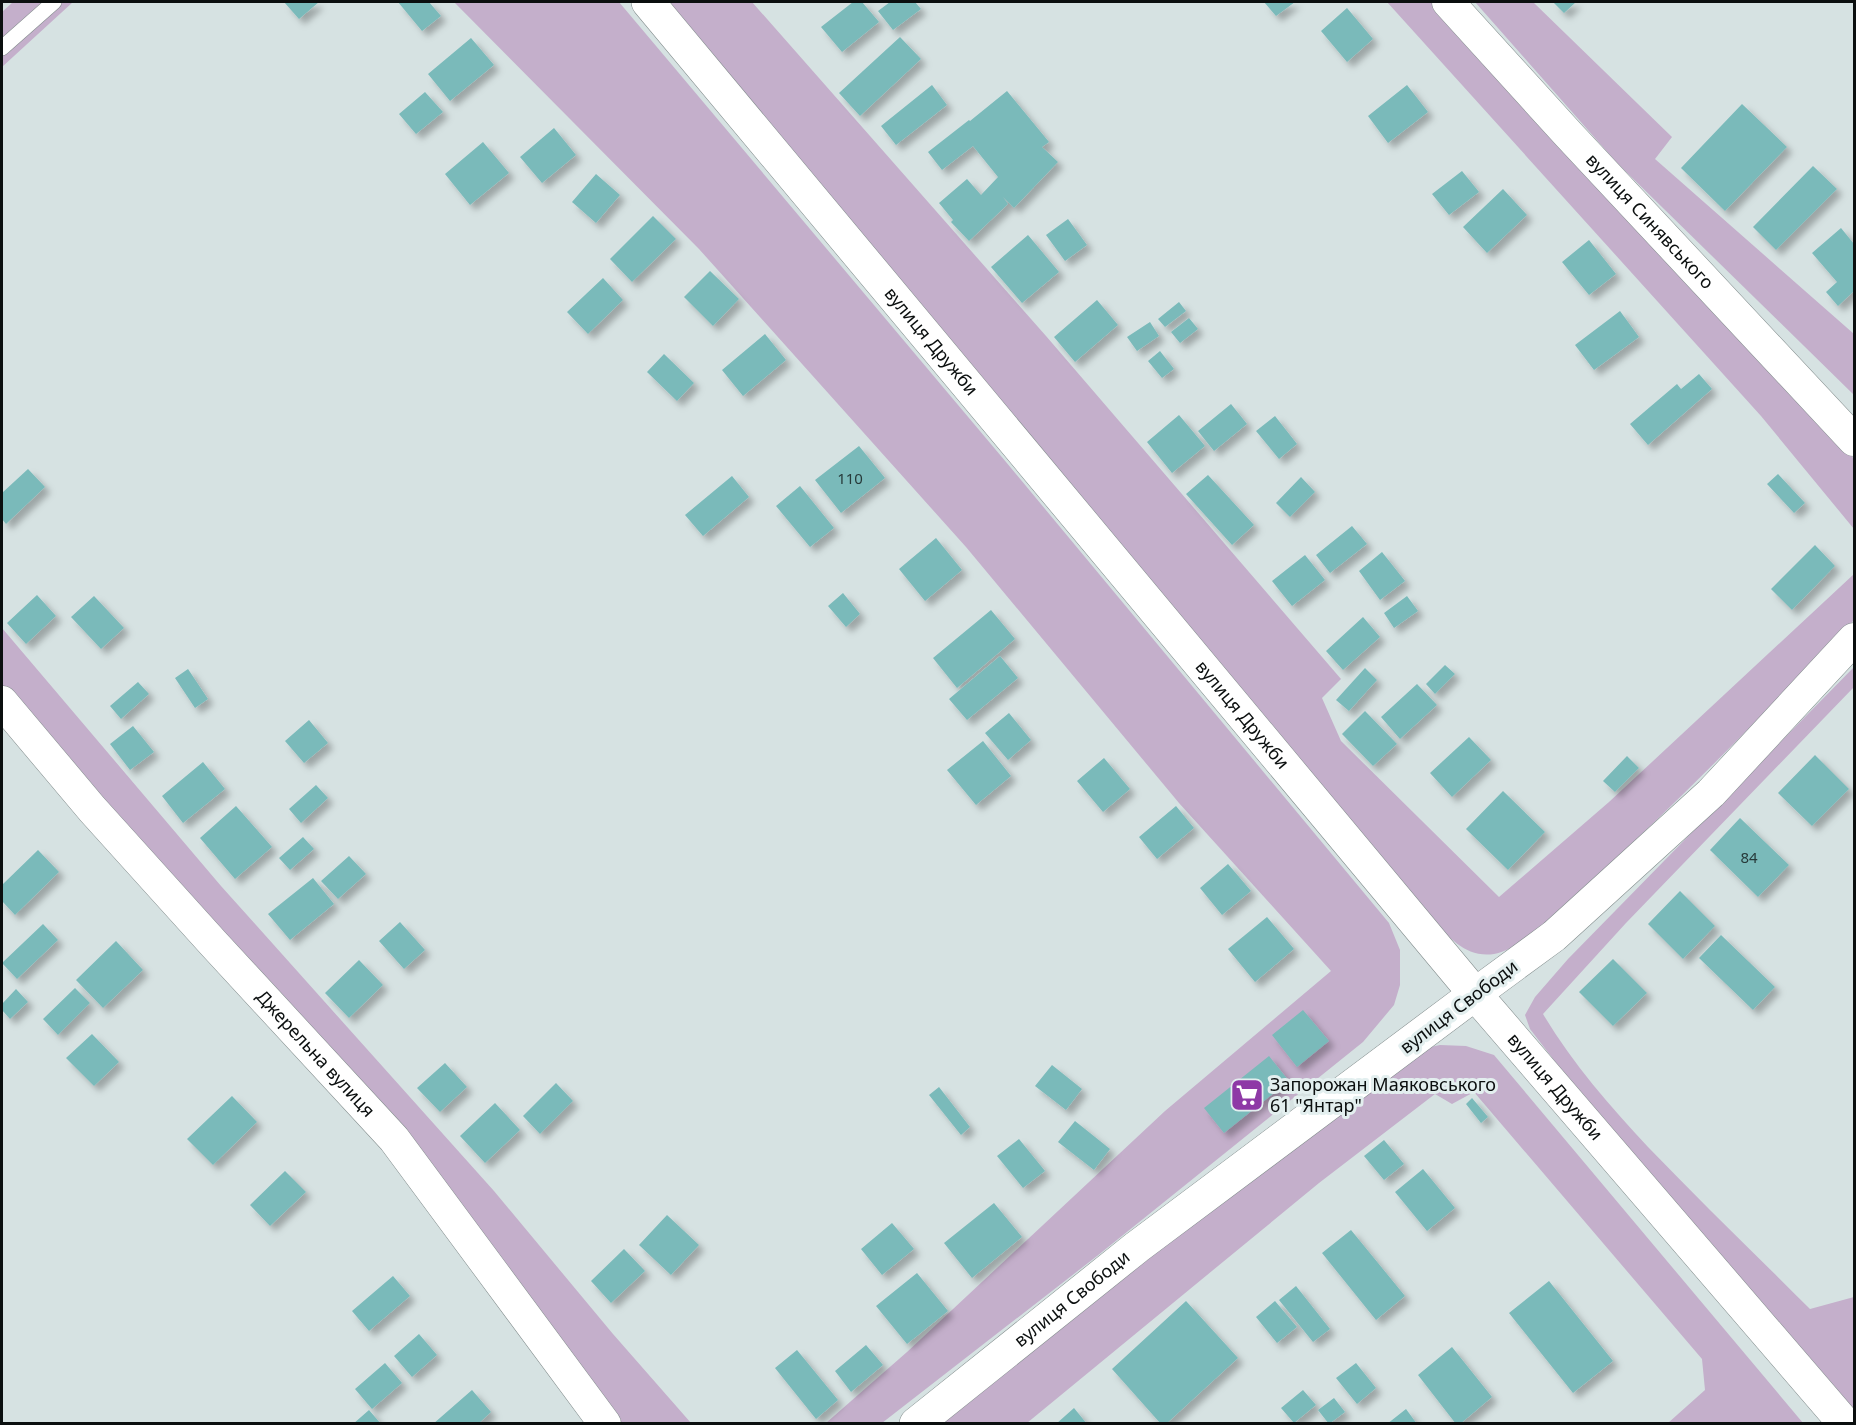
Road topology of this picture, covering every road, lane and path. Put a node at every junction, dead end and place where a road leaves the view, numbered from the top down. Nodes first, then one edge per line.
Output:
1 (54, 2) edge
2 (648, 2) edge
3 (1448, 2) edge
4 (2, 48) edge
5 (1854, 440) edge
6 (1854, 639) edge
7 (2, 702) edge
8 (1475, 994) junction
9 (605, 1424) edge
10 (916, 1424) edge
11 (1845, 1424) edge

1 - 4 lane
2 - 8 street, вулиця Дружби
3 - 5 street, вулиця Синявського
6 - 8 street, вулиця Свободи
7 - 9 street, Джерельна вулиця
8 - 10 street, вулиця Свободи
8 - 11 street, вулиця Дружби

